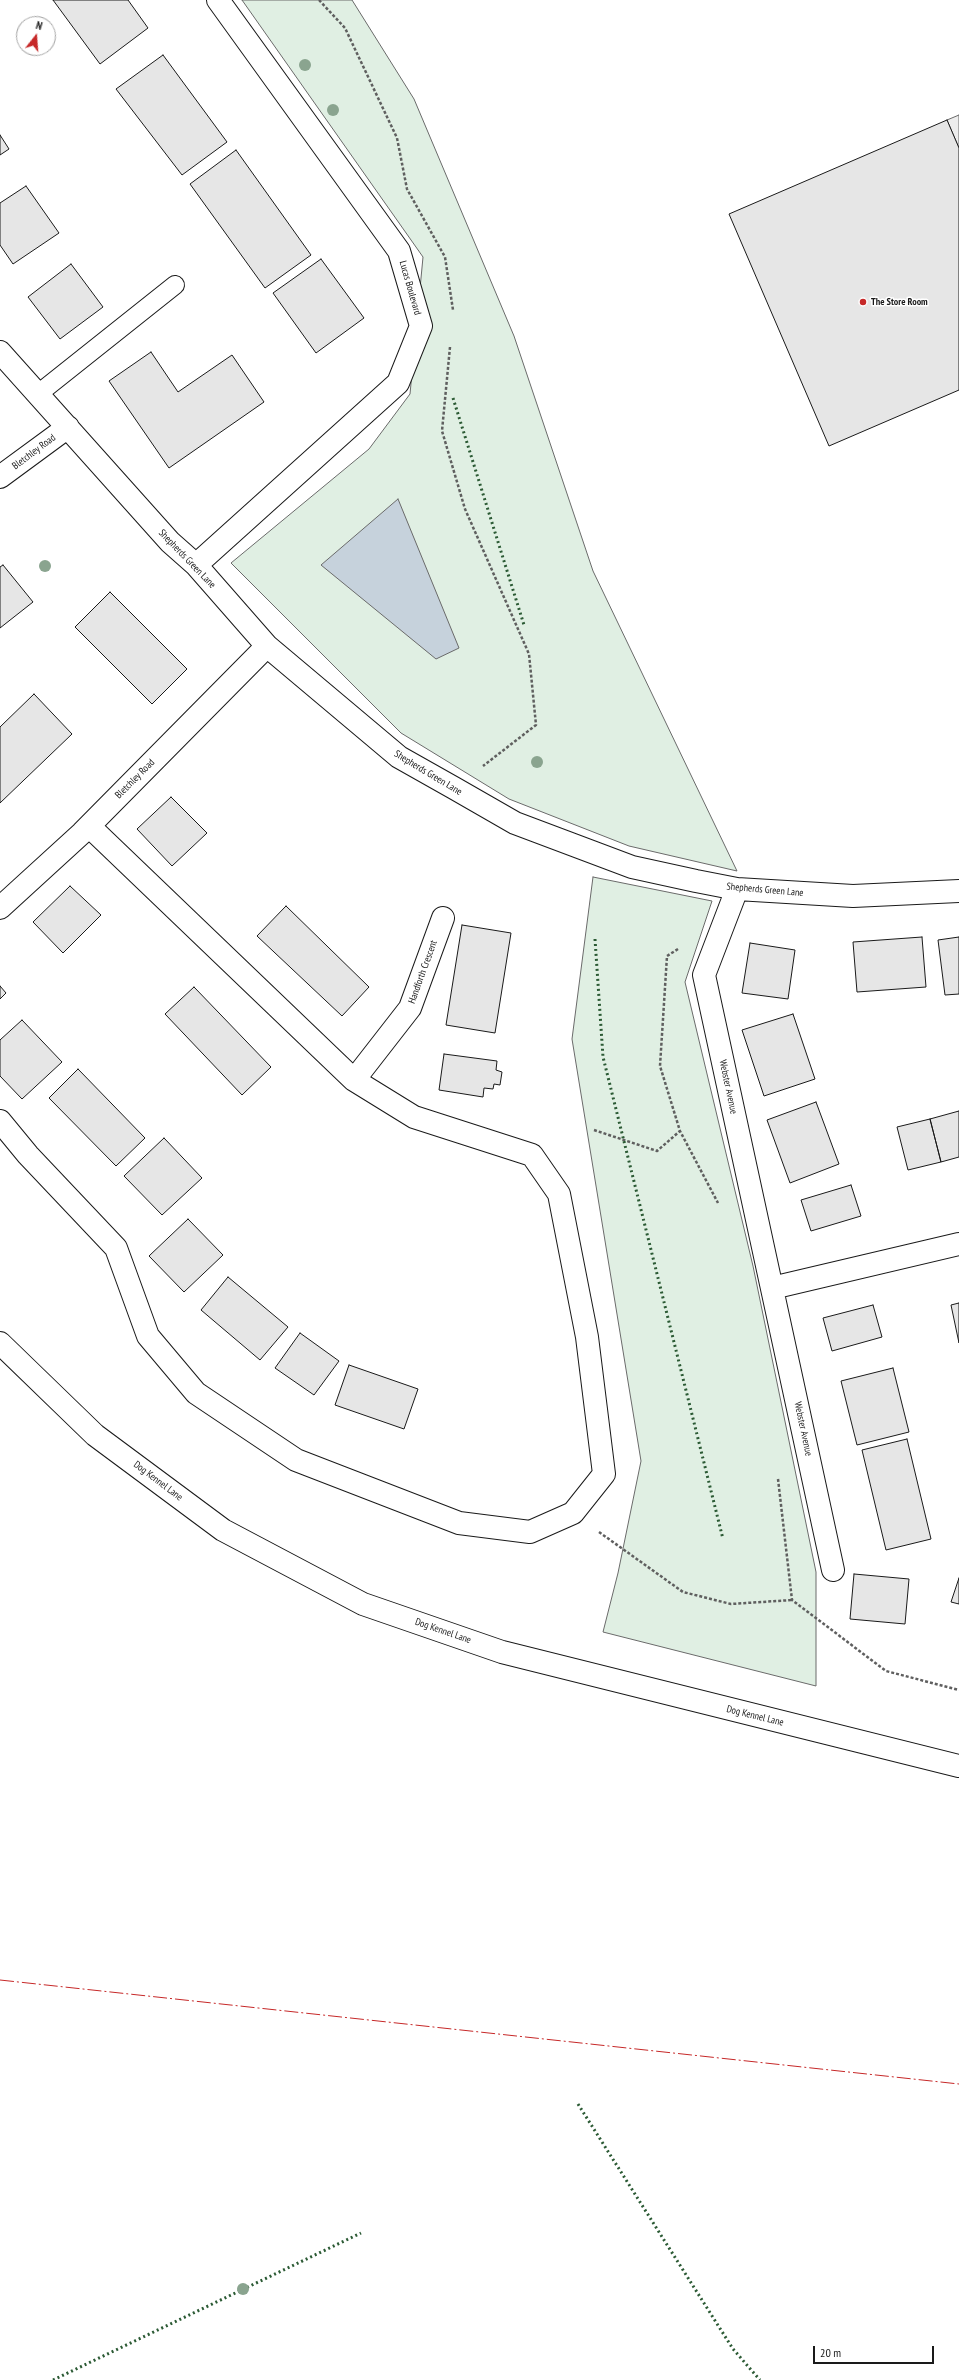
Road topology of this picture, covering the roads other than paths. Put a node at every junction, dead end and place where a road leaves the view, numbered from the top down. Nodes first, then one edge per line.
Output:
1 (218, 0) edge
2 (174, 285) dead end
3 (0, 352) edge
4 (38, 394) junction
5 (68, 427) junction
6 (0, 477) edge
7 (196, 565) junction
8 (267, 646) junction
9 (89, 826) junction
10 (737, 890) junction
11 (959, 891) edge
12 (0, 908) edge
13 (443, 918) dead end
14 (354, 1080) junction
15 (0, 1121) edge
16 (959, 1244) edge
17 (772, 1288) junction
18 (0, 1343) edge
19 (833, 1570) dead end
20 (959, 1766) edge

1 - 7 street, Lucas Boulevard
2 - 4 lane
3 - 4 street, Shepherds Green Lane
4 - 5 street, Shepherds Green Lane
5 - 6 street, Bletchley Road
5 - 7 street, Shepherds Green Lane
7 - 8 street, Shepherds Green Lane
8 - 9 street, Bletchley Road
8 - 10 street, Shepherds Green Lane
9 - 12 street, Bletchley Road
9 - 14 street
10 - 11 street, Shepherds Green Lane
10 - 17 street, Webster Avenue
13 - 14 street, Handforth Crescent
14 - 15 street
16 - 17 street
17 - 19 street, Webster Avenue
18 - 20 street, Dog Kennel Lane

